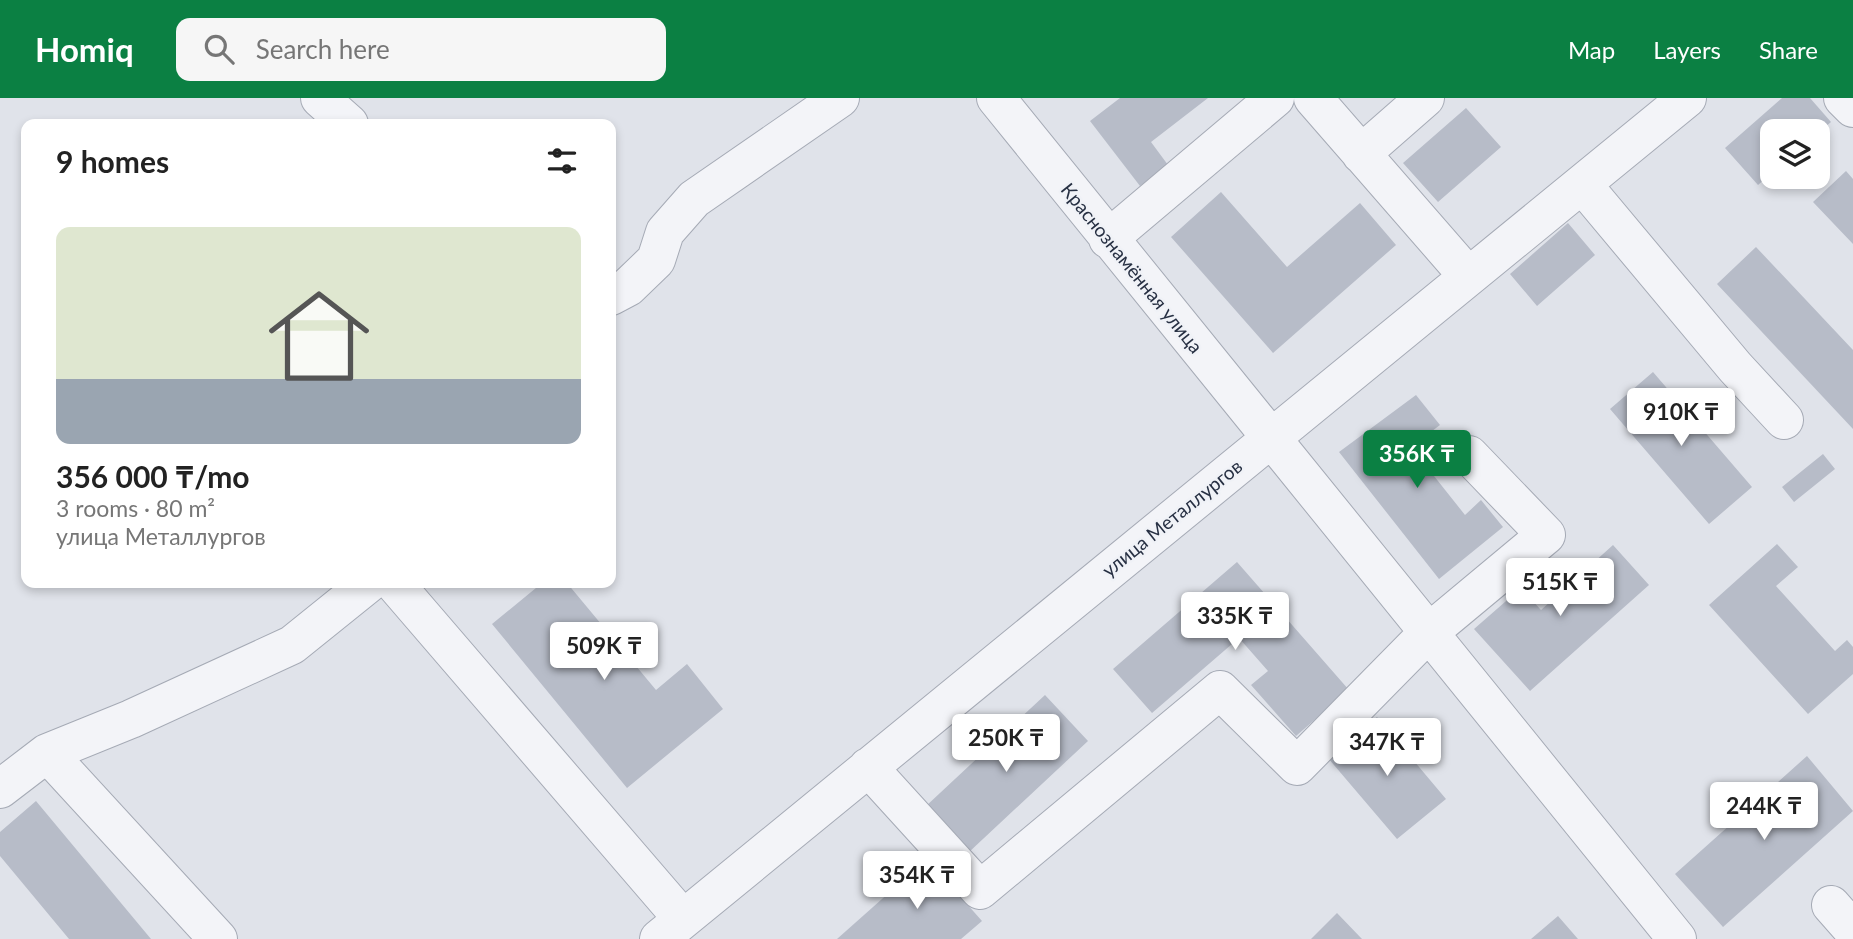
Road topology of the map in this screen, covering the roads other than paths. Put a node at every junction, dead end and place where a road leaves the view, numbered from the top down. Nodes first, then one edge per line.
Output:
1 (320, 98) edge
2 (840, 98) edge
3 (996, 98) edge
4 (1275, 98) edge
5 (1312, 98) edge
6 (1425, 98) edge
7 (1687, 98) edge
8 (1843, 98) edge
9 (1853, 108) edge
10 (343, 119) edge
11 (1361, 154) junction
12 (1582, 184) junction
13 (1108, 239) junction
14 (1468, 276) junction
15 (616, 293) edge
16 (1784, 420) dead end
17 (1270, 437) junction
18 (1469, 455) dead end
19 (363, 588) edge
20 (398, 588) edge
21 (1427, 634) junction
22 (47, 753) junction
23 (869, 767) junction
24 (0, 789) edge
25 (671, 929) edge
26 (219, 939) edge
27 (1677, 939) edge

1 - 10 street
2 - 15 street
3 - 13 street, Краснознамённая улица
4 - 13 street
5 - 11 street
6 - 11 street
7 - 12 street, улица Металлургов
8 - 9 street
11 - 14 street
12 - 14 street, улица Металлургов
12 - 16 street
13 - 17 street, Краснознамённая улица
14 - 17 street, улица Металлургов
17 - 21 street, Краснознамённая улица
17 - 23 street, улица Металлургов
18 - 21 street
19 - 22 street
20 - 25 street
21 - 23 street
21 - 27 street, Краснознамённая улица
22 - 24 street
22 - 26 street
23 - 25 street, улица Металлургов

